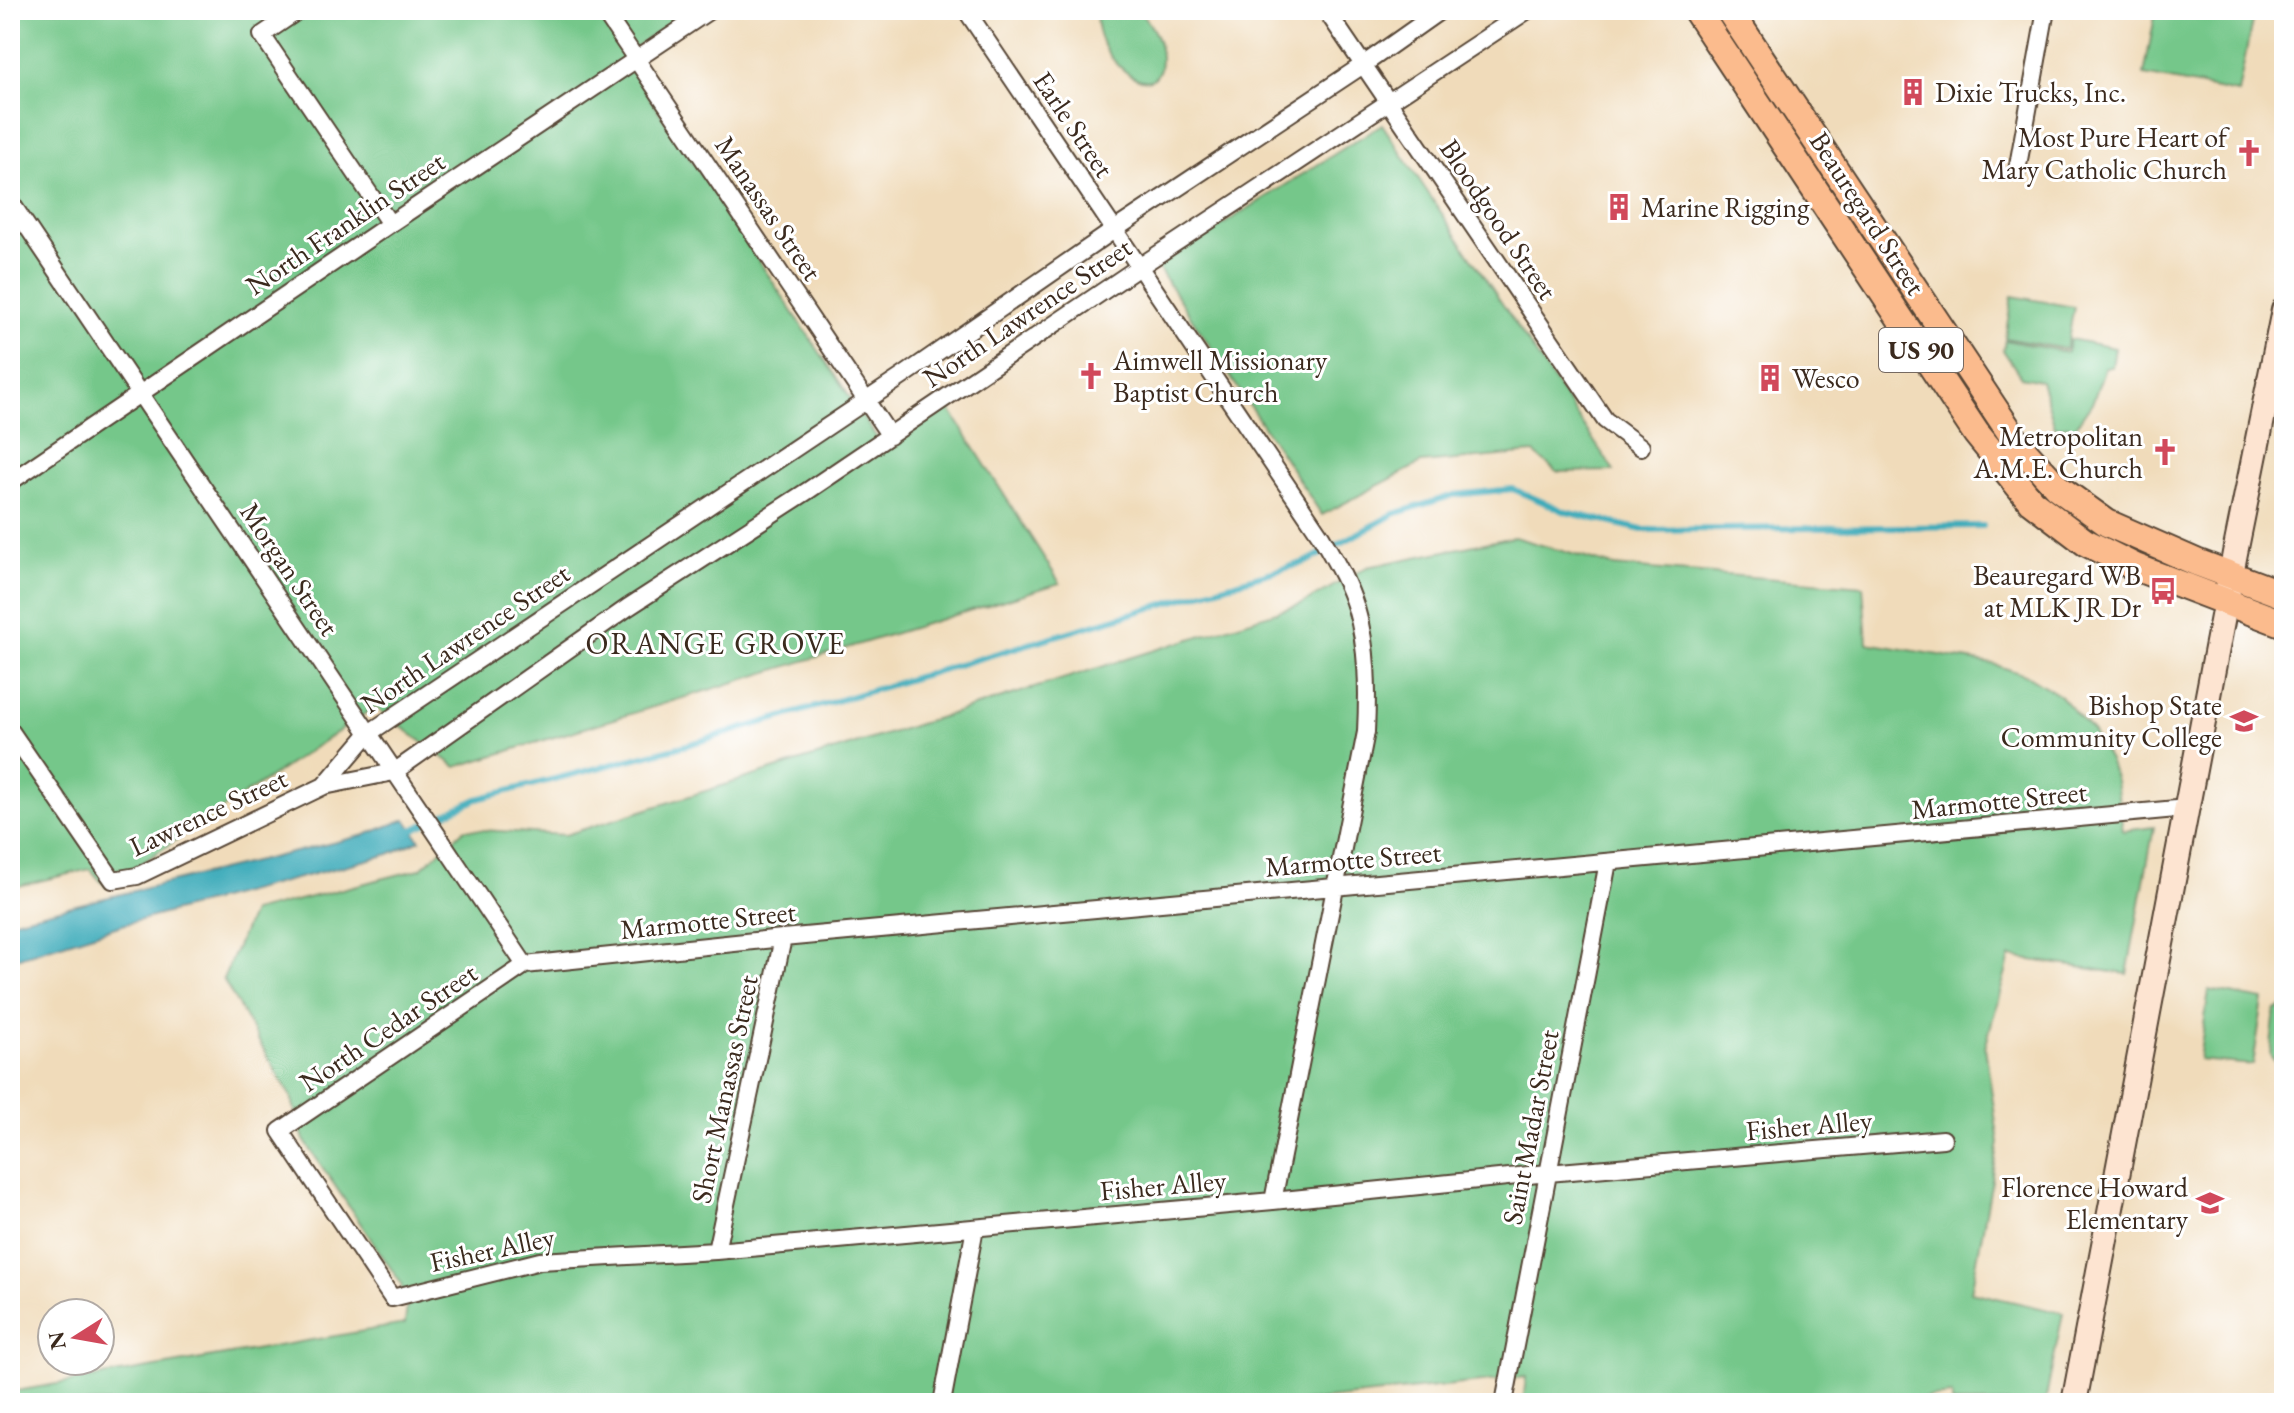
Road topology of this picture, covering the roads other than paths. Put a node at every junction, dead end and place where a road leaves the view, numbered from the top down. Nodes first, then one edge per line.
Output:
1 (299, 10) edge
2 (603, 10) edge
3 (710, 10) edge
4 (966, 10) edge
5 (1326, 10) edge
6 (1441, 10) edge
7 (1528, 10) edge
8 (1696, 10) edge
9 (1729, 10) edge
10 (2046, 10) edge
11 (637, 59) junction
12 (1363, 65) junction
13 (1388, 102) junction
14 (2017, 171) dead end
15 (10, 201) edge
16 (390, 224) junction
17 (1114, 230) junction
18 (1139, 267) junction
19 (2283, 317) edge
20 (140, 393) junction
21 (866, 399) junction
22 (890, 436) junction
23 (1641, 447) dead end
24 (10, 482) edge
25 (2231, 576) junction
26 (2284, 595) edge
27 (2226, 602) junction
28 (2284, 624) edge
29 (369, 733) junction
30 (13, 740) edge
31 (394, 772) junction
32 (324, 786) junction
33 (2187, 808) junction
34 (1608, 862) junction
35 (1336, 887) junction
36 (783, 938) junction
37 (525, 965) junction
38 (1943, 1139) dead end
39 (1548, 1173) junction
40 (1273, 1201) junction
41 (975, 1228) junction
42 (716, 1251) junction
43 (392, 1298) joint
44 (942, 1403) edge
45 (1504, 1403) edge
46 (2074, 1403) edge

1 - 16 street
2 - 11 street, Manassas Street
3 - 11 street, North Franklin Street
4 - 17 street, Earle Street
5 - 12 street, Bloodgood Street
6 - 12 street, North Lawrence Street
7 - 13 street, North Lawrence Street
8 - 27 main road, Beauregard Street / US 90
9 - 25 main road, Beauregard Street / US 90
10 - 14 street
11 - 16 street, North Franklin Street
11 - 21 street, Manassas Street
12 - 13 street, Bloodgood Street
12 - 17 street, North Lawrence Street
13 - 18 street, North Lawrence Street
13 - 23 street, Bloodgood Street
15 - 20 street, Morgan Street
16 - 20 street, North Franklin Street
17 - 18 street, Earle Street
17 - 21 street, North Lawrence Street
18 - 22 street, North Lawrence Street
18 - 35 street, Earle Street
19 - 25 main road
20 - 24 street, North Franklin Street
20 - 29 street, Morgan Street
21 - 22 street, Manassas Street
21 - 29 street, North Lawrence Street
22 - 31 street, North Lawrence Street
25 - 26 main road, US 90
25 - 27 main road
27 - 28 main road, US 90
27 - 33 main road
29 - 31 street, Morgan Street
29 - 32 street, North Lawrence Street
30 - 32 street, Lawrence Street
31 - 32 street, North Lawrence Street
31 - 37 street, Morgan Street
33 - 34 street, Marmotte Street
33 - 46 main road
34 - 35 street, Marmotte Street
34 - 39 street, Saint Madar Street
35 - 36 street, Marmotte Street
35 - 40 street, Earle Street
36 - 37 street, Marmotte Street
36 - 42 street, Short Manassas Street
37 - 43 street, North Cedar Street
38 - 39 street, Fisher Alley
39 - 40 street, Fisher Alley
39 - 45 street, Saint Madar Street
40 - 41 street, Fisher Alley
41 - 42 street, Fisher Alley
41 - 44 street
42 - 43 street, Fisher Alley

